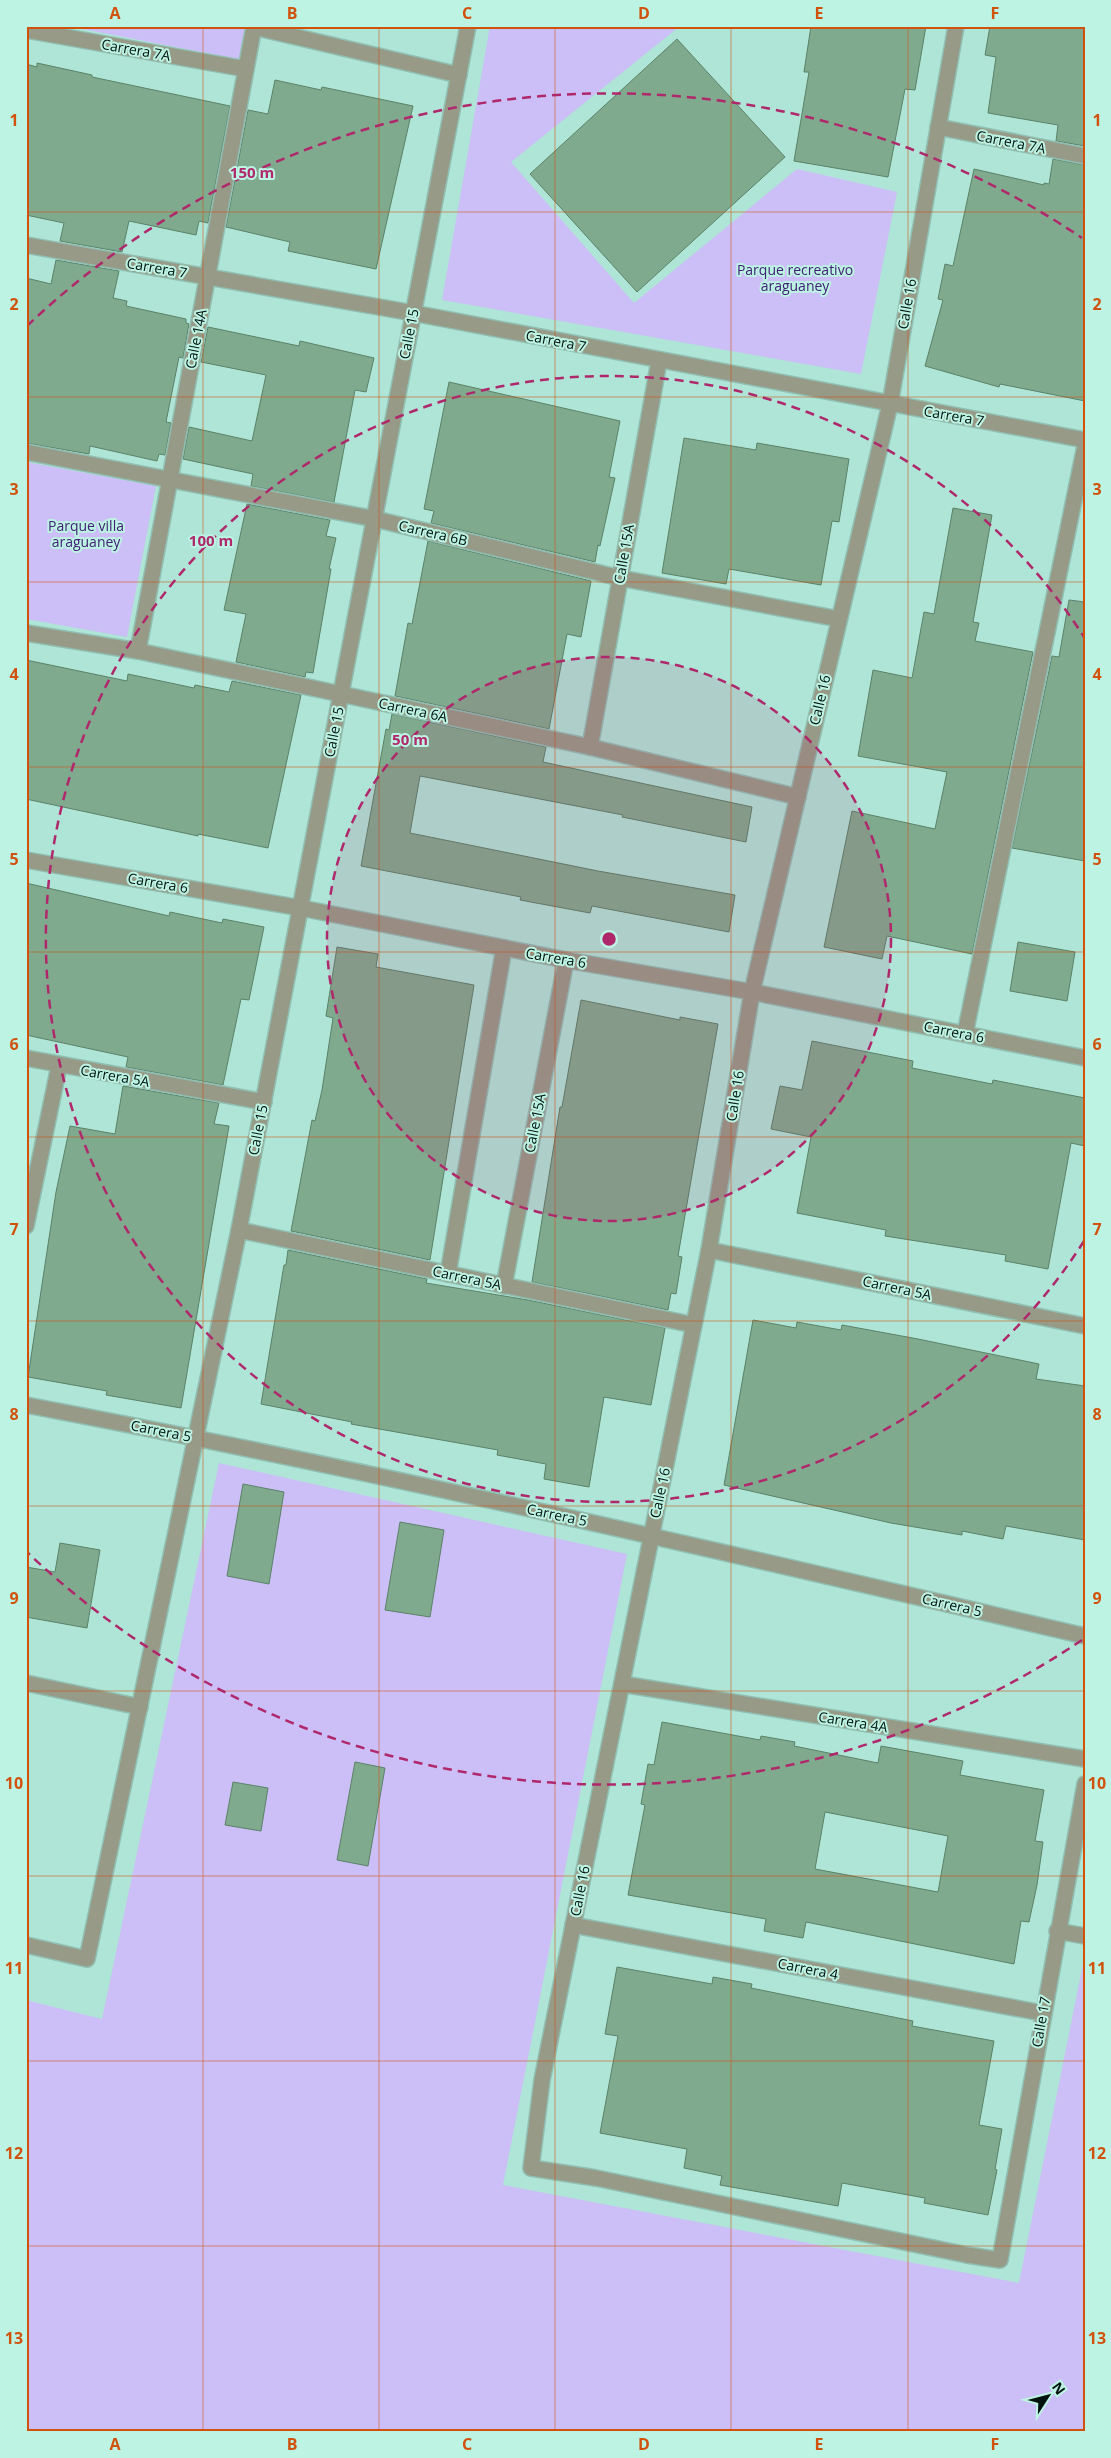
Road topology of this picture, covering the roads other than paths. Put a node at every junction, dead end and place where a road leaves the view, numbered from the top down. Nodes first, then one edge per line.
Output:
1 (468, 26) edge
2 (956, 26) edge
3 (254, 27) edge
4 (26, 30) edge
5 (246, 69) junction
6 (459, 75) junction
7 (938, 127) junction
8 (1085, 156) edge
9 (26, 245) edge
10 (208, 278) junction
11 (413, 313) junction
12 (659, 361) junction
13 (890, 404) junction
14 (1085, 440) edge
15 (1085, 446) edge
16 (26, 452) edge
17 (170, 478) junction
18 (375, 519) junction
19 (620, 578) junction
20 (839, 619) junction
21 (26, 633) edge
22 (138, 651) junction
23 (341, 694) junction
24 (590, 747) junction
25 (798, 797) junction
26 (26, 860) edge
27 (301, 908) junction
28 (504, 948) junction
29 (566, 960) junction
30 (752, 992) junction
31 (965, 1034) junction
32 (26, 1058) edge
33 (1085, 1058) edge
34 (59, 1066) junction
35 (264, 1102) junction
36 (26, 1226) edge
37 (239, 1230) junction
38 (709, 1250) junction
39 (448, 1274) junction
40 (504, 1286) junction
41 (694, 1325) junction
42 (1085, 1326) edge
43 (26, 1405) edge
44 (196, 1437) junction
45 (651, 1536) junction
46 (1085, 1636) edge
47 (26, 1683) edge
48 (622, 1684) junction
49 (140, 1707) junction
50 (1085, 1759) edge
51 (1085, 1784) edge
52 (573, 1925) junction
53 (1058, 1931) junction
54 (1085, 1936) edge
55 (26, 1945) edge
56 (1042, 2013) junction
57 (1000, 2260) joint

1 - 6 street, Calle 15
2 - 7 street, Calle 16
3 - 5 street, Calle 14A
3 - 6 street
4 - 5 street, Carrera 7A
5 - 10 street, Calle 14A
6 - 11 street, Calle 15
7 - 8 street, Carrera 7A
7 - 13 street, Calle 16
9 - 10 street, Carrera 7
10 - 11 street, Carrera 7
10 - 17 street, Calle 14A
11 - 12 street, Carrera 7
11 - 18 street, Calle 15
12 - 13 street, Carrera 7
12 - 19 street, Calle 15A
13 - 14 street, Carrera 7
13 - 20 street, Calle 16
15 - 31 street
16 - 17 street, Carrera 6B
17 - 18 street, Carrera 6B
17 - 22 street, Calle 14A
18 - 19 street, Carrera 6B
18 - 23 street, Calle 15
19 - 20 street, Carrera 6B
19 - 24 street, Calle 15A
20 - 25 street, Calle 16
21 - 22 street, Carrera 6A
22 - 23 street, Carrera 6A
23 - 24 street, Carrera 6A
23 - 27 street, Calle 15
24 - 25 street, Carrera 6A
25 - 30 street, Calle 16
26 - 27 street, Carrera 6
27 - 28 street, Carrera 6
27 - 35 street, Calle 15
28 - 29 street, Carrera 6
28 - 39 street
29 - 30 street, Carrera 6
29 - 40 street, Calle 15A
30 - 31 street, Carrera 6
30 - 38 street, Calle 16
31 - 33 street, Carrera 6
32 - 34 street, Carrera 5A
34 - 35 street, Carrera 5A
34 - 36 street
35 - 37 street, Calle 15
37 - 39 street, Carrera 5A
37 - 44 street, Calle 15
38 - 41 street, Calle 16
38 - 42 street, Carrera 5A
39 - 40 street, Carrera 5A
40 - 41 street, Carrera 5A
41 - 45 street, Calle 16
43 - 44 street, Carrera 5
44 - 45 street, Carrera 5
44 - 49 street, Calle 15
45 - 46 street, Carrera 5
45 - 48 street, Calle 16
47 - 49 street
48 - 50 street, Carrera 4A
48 - 52 street, Calle 16
49 - 55 street, Calle 15
51 - 53 street, Calle 17
52 - 56 street, Carrera 4
52 - 57 street, Calle 16
53 - 54 street
53 - 56 street, Calle 17
56 - 57 street, Calle 17

